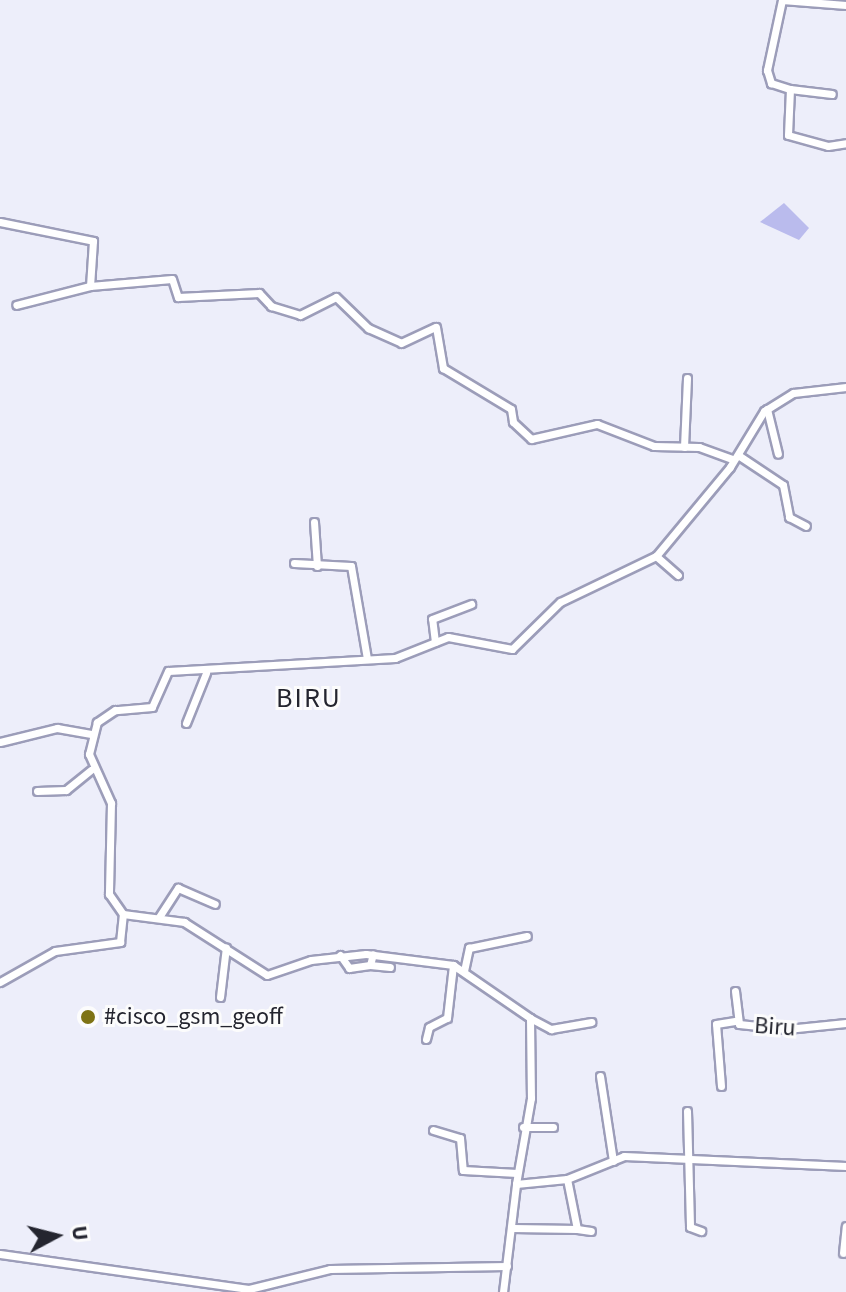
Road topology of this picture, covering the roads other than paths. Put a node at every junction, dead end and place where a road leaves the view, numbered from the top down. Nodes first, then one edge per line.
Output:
1 (782, 0) edge
2 (846, 5) edge
3 (790, 89) junction
4 (832, 94) dead end
5 (846, 143) edge
6 (0, 222) edge
7 (90, 286) junction
8 (16, 305) dead end
9 (687, 378) dead end
10 (846, 387) edge
11 (767, 409) junction
12 (684, 447) junction
13 (778, 454) dead end
14 (736, 458) junction
15 (314, 522) dead end
16 (806, 526) dead end
17 (656, 556) junction
18 (294, 563) dead end
19 (317, 566) junction
20 (678, 575) dead end
21 (471, 604) dead end
22 (435, 642) junction
23 (367, 659) junction
24 (206, 673) junction
25 (186, 723) dead end
26 (92, 734) junction
27 (0, 742) edge
28 (91, 770) junction
29 (37, 791) dead end
30 (215, 904) dead end
31 (123, 914) junction
32 (159, 917) junction
33 (527, 936) dead end
34 (226, 947) junction
35 (373, 954) junction
36 (340, 955) junction
37 (370, 965) junction
38 (453, 965) junction
39 (390, 967) dead end
40 (464, 971) junction
41 (0, 982) edge
42 (735, 991) dead end
43 (220, 997) dead end
44 (530, 1018) junction
45 (735, 1021) junction
46 (591, 1022) dead end
47 (846, 1023) edge
48 (426, 1039) dead end
49 (600, 1076) dead end
50 (721, 1086) dead end
51 (687, 1111) dead end
52 (523, 1127) junction
53 (553, 1127) dead end
54 (433, 1130) dead end
55 (688, 1158) junction
56 (613, 1161) junction
57 (846, 1166) edge
58 (517, 1173) junction
59 (567, 1179) junction
60 (516, 1184) junction
61 (846, 1226) edge
62 (513, 1228) junction
63 (577, 1229) junction
64 (591, 1231) dead end
65 (701, 1231) dead end
66 (843, 1253) dead end
67 (0, 1254) edge
68 (507, 1266) junction
69 (265, 1289) edge
70 (503, 1292) edge

1 - 2 street
1 - 3 street
3 - 4 street
3 - 5 street
6 - 7 street
7 - 8 street
7 - 12 street
9 - 12 street
10 - 11 street
11 - 13 street
11 - 14 street
12 - 14 street
14 - 16 street
14 - 17 street
15 - 19 street
17 - 20 street
17 - 22 street
18 - 19 street
19 - 23 street
21 - 22 street
22 - 23 street
23 - 24 street
24 - 25 street
24 - 26 street
26 - 27 street
26 - 28 street
28 - 29 street
28 - 31 street
30 - 32 street
31 - 32 street
31 - 41 street
32 - 34 street
33 - 40 street
34 - 36 street
34 - 43 street
35 - 36 street
35 - 37 street
35 - 38 street
36 - 37 street
37 - 39 street
38 - 40 street
38 - 48 street
40 - 44 street
42 - 45 street, Biru
44 - 46 street
44 - 52 street
45 - 47 street, Biru
45 - 50 street
49 - 56 street
51 - 55 street
52 - 53 street
52 - 58 street
54 - 58 street
55 - 56 street
55 - 57 street
55 - 65 street
56 - 59 street
58 - 60 street
59 - 60 street
59 - 63 street
60 - 62 street
61 - 66 street
62 - 63 street
62 - 68 street
63 - 64 street
67 - 69 street
68 - 69 street
68 - 70 street

